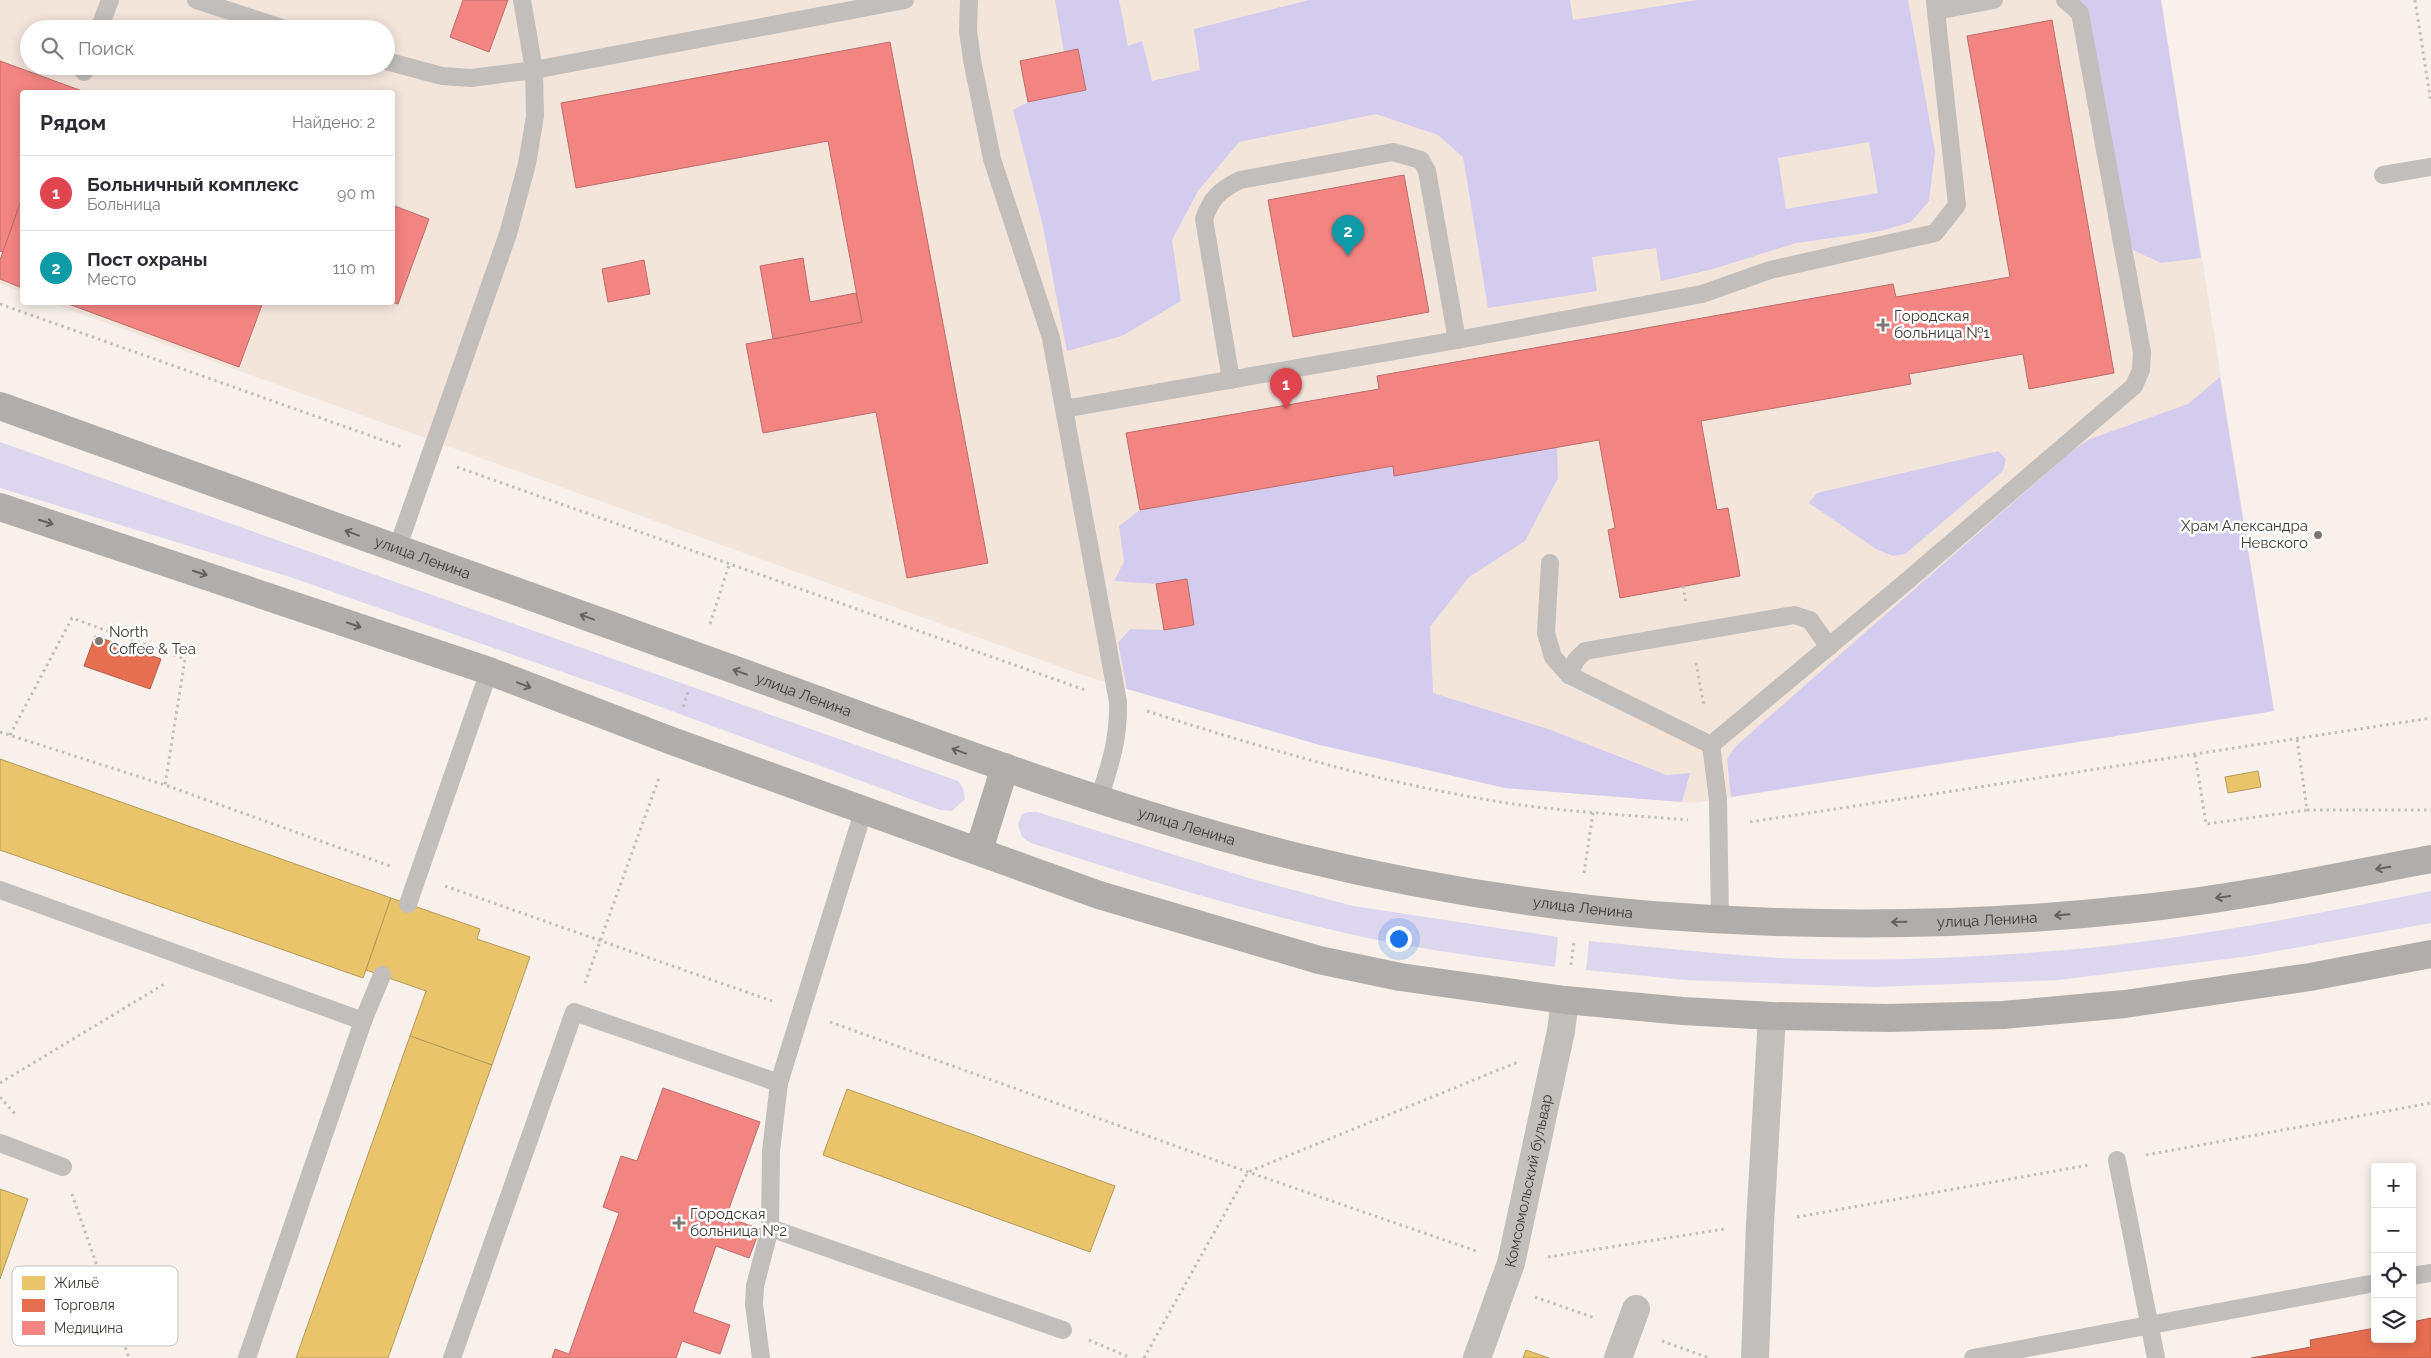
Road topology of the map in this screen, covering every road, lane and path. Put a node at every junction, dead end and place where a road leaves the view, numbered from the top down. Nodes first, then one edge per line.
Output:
1 (110, 0) edge
2 (196, 0) edge
3 (522, 0) edge
4 (905, 0) edge
5 (969, 0) edge
6 (1994, 0) edge
7 (2065, 0) edge
8 (2415, 0) edge
9 (1935, 5) edge
10 (103, 20) edge
11 (257, 20) edge
12 (395, 63) edge
13 (534, 70) junction
14 (2431, 103) edge
15 (2431, 167) edge
16 (2383, 175) dead end
17 (0, 304) edge
18 (1457, 340) junction
19 (1231, 380) junction
20 (0, 406) edge
21 (1064, 409) junction
22 (429, 457) junction
23 (0, 507) edge
24 (396, 549) junction
25 (1550, 563) dead end
26 (729, 565) junction
27 (1683, 586) dead end
28 (1691, 632) junction
29 (1829, 647) junction
30 (699, 657) junction
31 (489, 671) junction
32 (1569, 675) junction
33 (1118, 702) junction
34 (2431, 718) edge
35 (0, 732) edge
36 (10, 735) junction
37 (2297, 739) junction
38 (672, 741) junction
39 (1710, 745) junction
40 (2195, 755) junction
41 (1005, 767) junction
42 (164, 785) junction
43 (1099, 799) junction
44 (864, 809) junction
45 (2307, 810) junction
46 (2431, 810) edge
47 (1719, 822) junction
48 (979, 850) junction
49 (2431, 859) edge
50 (417, 876) junction
51 (0, 890) edge
52 (408, 904) dead end
53 (1720, 919) junction
54 (600, 941) junction
55 (2431, 954) edge
56 (202, 962) junction
57 (382, 975) dead end
58 (1565, 1000) junction
59 (574, 1012) junction
60 (802, 1012) junction
61 (1772, 1016) junction
62 (363, 1021) junction
63 (1558, 1046) junction
64 (0, 1083) edge
65 (779, 1083) junction
66 (0, 1143) edge
67 (2117, 1160) dead end
68 (63, 1167) joint
69 (1248, 1172) junction
70 (1760, 1224) junction
71 (770, 1228) junction
72 (1511, 1263) junction
73 (97, 1266) edge
74 (2431, 1273) edge
75 (2416, 1275) edge
76 (2371, 1284) edge
77 (1636, 1309) dead end
78 (2150, 1324) junction
79 (1063, 1330) joint
80 (125, 1346) edge
81 (129, 1358) edge
82 (247, 1358) edge
83 (452, 1358) edge
84 (761, 1358) edge
85 (1131, 1358) edge
86 (1144, 1358) edge
87 (1477, 1358) edge
88 (1618, 1358) edge
89 (1755, 1358) edge
90 (1973, 1358) edge
91 (2156, 1358) edge

1 - 10 lane
2 - 11 lane
3 - 13 lane
4 - 13 lane
5 - 21 lane
6 - 9 lane
7 - 29 lane
8 - 14 path
9 - 18 lane
12 - 13 lane
13 - 22 lane
15 - 16 lane
17 - 22 path
18 - 19 lane
18 - 19 lane
19 - 21 lane
24 -> 20 main road, улица Ленина
21 - 33 lane
22 - 24 lane
22 - 26 path
23 -> 31 main road
30 -> 24 main road, улица Ленина
25 - 32 lane
26 - 30 path
26 - 33 path
27 - 28 path
28 - 29 lane
28 - 32 lane
28 - 39 path
29 - 39 lane
30 - 38 path
41 -> 30 main road, улица Ленина
31 -> 38 main road
31 - 50 lane
32 - 39 lane
33 - 43 lane
33 - 47 path
34 - 37 path
35 - 36 path
36 - 42 path
36 - 42 path
37 - 40 path
37 - 45 path
38 - 44 main road
38 - 54 path
39 - 47 lane
40 - 45 path
40 - 47 path
41 - 43 main road, улица Ленина
41 - 48 main road
42 - 50 path
43 - 53 main road, улица Ленина
44 - 48 main road
44 - 60 lane
45 - 46 path
47 - 53 lane
48 - 58 main road
49 -> 53 main road, улица Ленина
50 - 52 lane
50 - 54 path
51 - 56 lane
54 - 59 path
54 - 60 path
55 - 61 main road
56 - 62 lane
56 - 64 path
57 - 62 lane
58 - 61 main road
58 - 63 street, Комсомольский бульвар
59 - 65 lane
59 - 83 lane
60 - 65 lane
60 - 69 path
61 - 70 street
62 - 82 lane
63 - 69 path
63 - 72 street, Комсомольский бульвар
65 - 71 lane
66 - 68 lane
67 - 78 lane
68 - 73 path
69 - 72 path
69 - 86 path
70 - 72 path
70 - 89 street
71 - 79 lane
71 - 84 lane
72 - 87 street, Комсомольский бульвар
74 - 75 lane
76 - 78 lane
77 - 88 street
78 - 90 lane
78 - 91 lane
79 - 85 path
80 - 81 path

